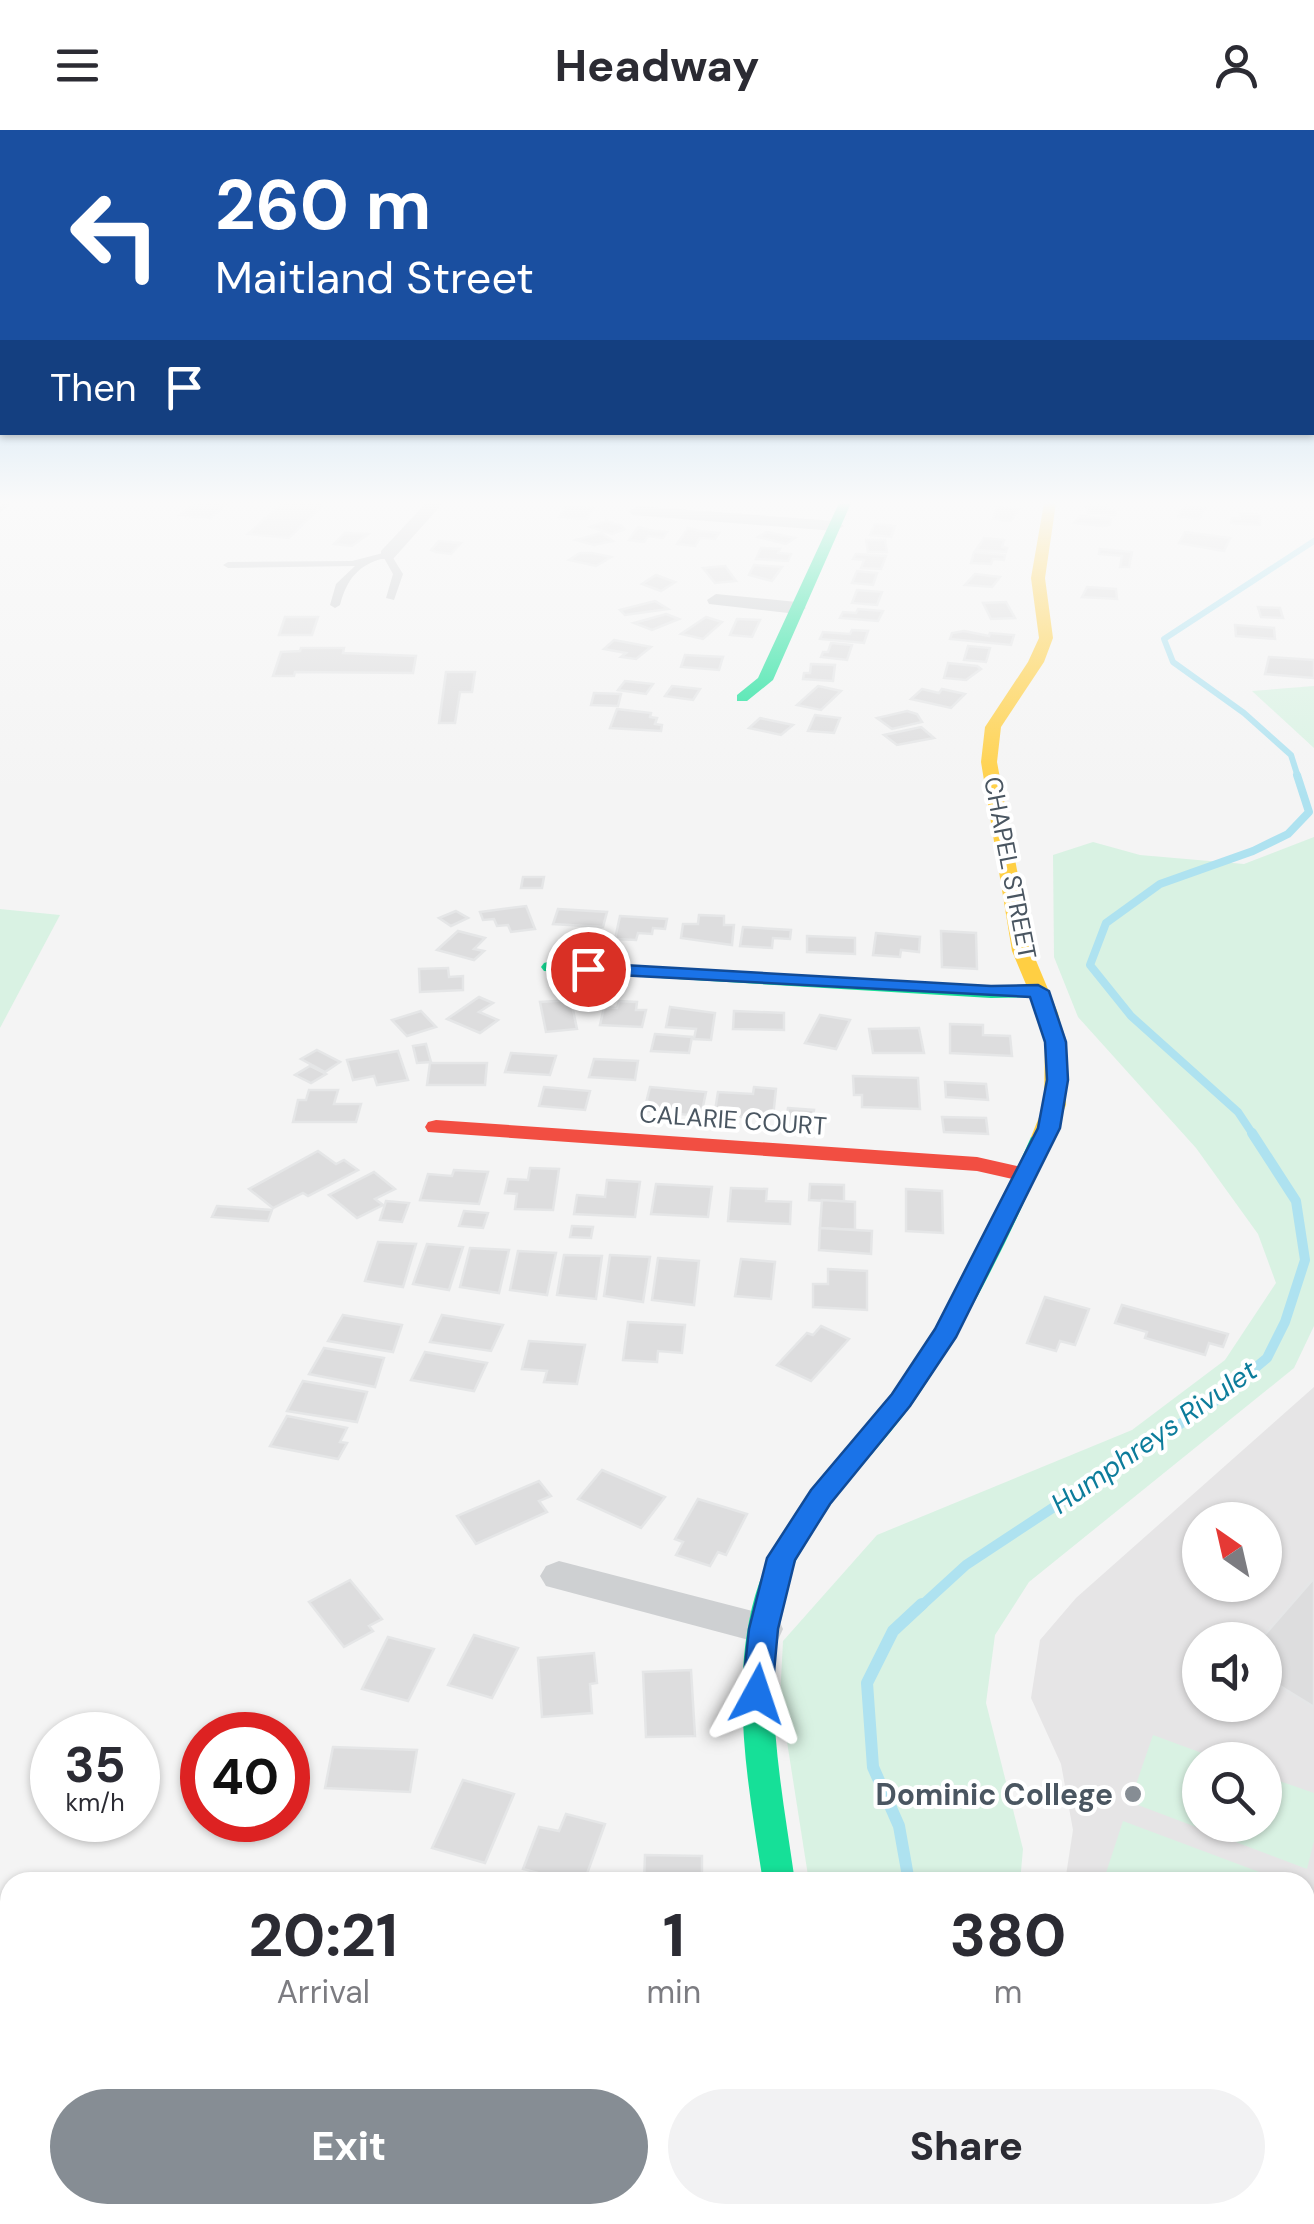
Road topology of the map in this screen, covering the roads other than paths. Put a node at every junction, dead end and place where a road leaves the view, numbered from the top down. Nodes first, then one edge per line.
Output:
1 (335, 601) edge
2 (723, 601) edge
3 (800, 601) edge
4 (1041, 601) edge
5 (334, 605) dead end
6 (797, 608) junction
7 (742, 698) dead end
8 (551, 967) dead end
9 (1038, 991) junction
10 (436, 1127) dead end
11 (1026, 1176) junction
12 (559, 1576) dead end
13 (764, 1629) junction
14 (778, 1872) edge

1 - 5 lane
2 - 6 street
3 - 6 street
4 - 9 street, CHAPEL STREET
6 - 7 street
8 - 9 street
9 - 11 street, CHAPEL STREET
10 - 11 street, CALARIE COURT
11 - 13 street, CHAPEL STREET
12 - 13 street
13 - 14 street, CHAPEL STREET

